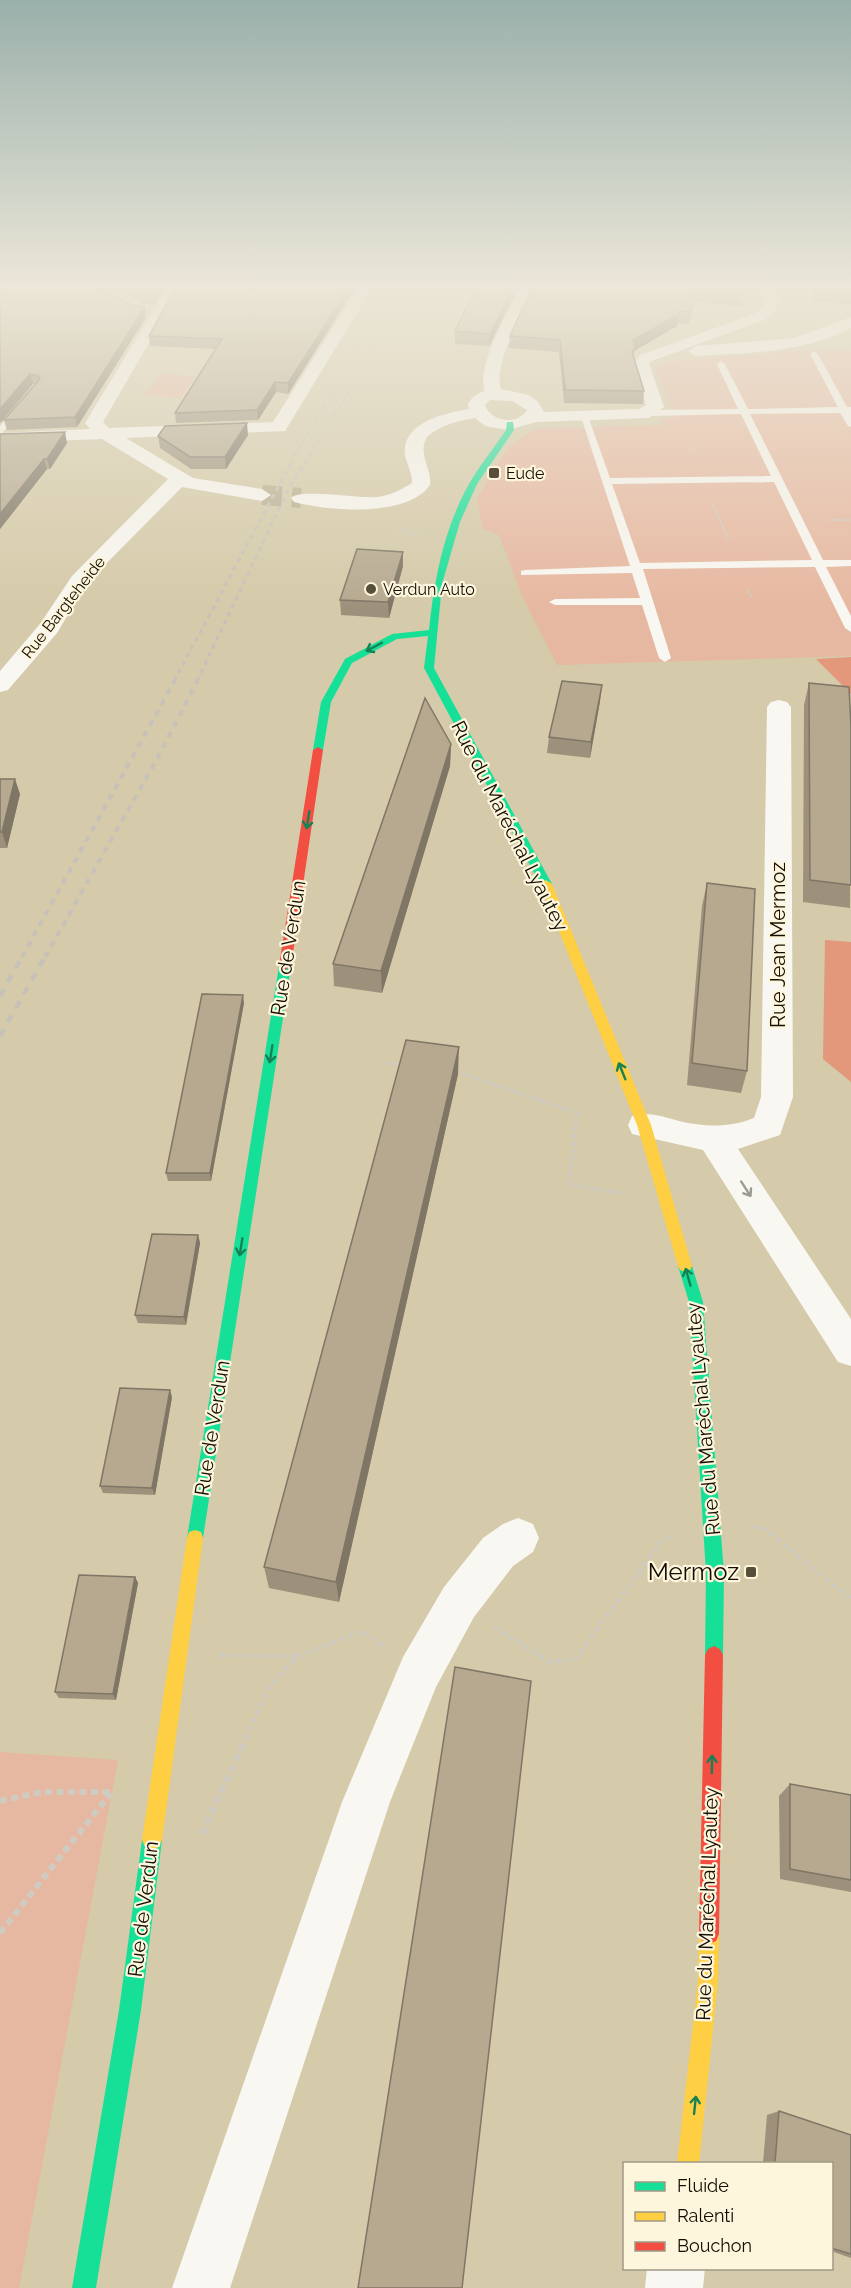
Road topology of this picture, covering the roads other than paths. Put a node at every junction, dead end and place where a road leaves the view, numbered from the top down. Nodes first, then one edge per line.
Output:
1 (110, 395) edge
2 (299, 395) edge
3 (492, 395) edge
4 (507, 395) edge
5 (651, 395) edge
6 (736, 395) edge
7 (838, 395) edge
8 (29, 397) edge
9 (847, 410) edge
10 (744, 411) junction
11 (477, 413) junction
12 (648, 413) junction
13 (583, 416) junction
14 (533, 417) junction
15 (510, 424) junction
16 (851, 424) edge
17 (104, 433) junction
18 (2, 439) edge
19 (179, 479) junction
20 (777, 479) junction
21 (606, 481) junction
22 (262, 495) tunnel mouth
23 (301, 498) tunnel mouth
24 (819, 563) junction
25 (851, 563) edge
26 (636, 568) junction
27 (525, 573) dead end
28 (647, 601) junction
29 (555, 602) dead end
30 (851, 628) edge
31 (429, 633) junction
32 (665, 658) dead end
33 (0, 686) edge
34 (779, 707) dead end
35 (644, 1125) junction
36 (714, 1140) junction
37 (851, 1350) edge
38 (518, 1538) dead end
39 (688, 2162) edge
40 (676, 2270) edge
41 (84, 2288) edge
42 (201, 2288) edge
43 (674, 2288) edge

1 - 17 street
2 - 17 street
3 - 11 street
4 - 14 street
5 - 12 street
6 - 10 lane
7 - 9 lane
8 - 18 lane
9 - 10 lane
9 - 16 lane
10 - 12 lane
10 - 20 lane
11 - 15 street
11 - 23 street
12 - 13 street
13 - 14 street
13 - 21 lane
14 - 15 street
15 - 31 street, Rue du Maréchal Lyautey
17 - 18 street
17 - 19 street
19 - 22 street
19 - 33 street, Rue Bargteheide
20 - 21 lane
20 - 24 lane
21 - 26 lane
24 - 25 lane
24 - 26 lane
24 - 30 lane
26 - 27 lane
26 - 28 lane
28 - 29 lane
28 - 32 lane
35 -> 31 street, Rue du Maréchal Lyautey
31 -> 41 street, Rue de Verdun
34 - 36 street, Rue Jean Mermoz
35 - 36 street, Rue Jean Mermoz
39 -> 35 street, Rue du Maréchal Lyautey
36 -> 37 street
38 - 42 street
40 - 43 street

